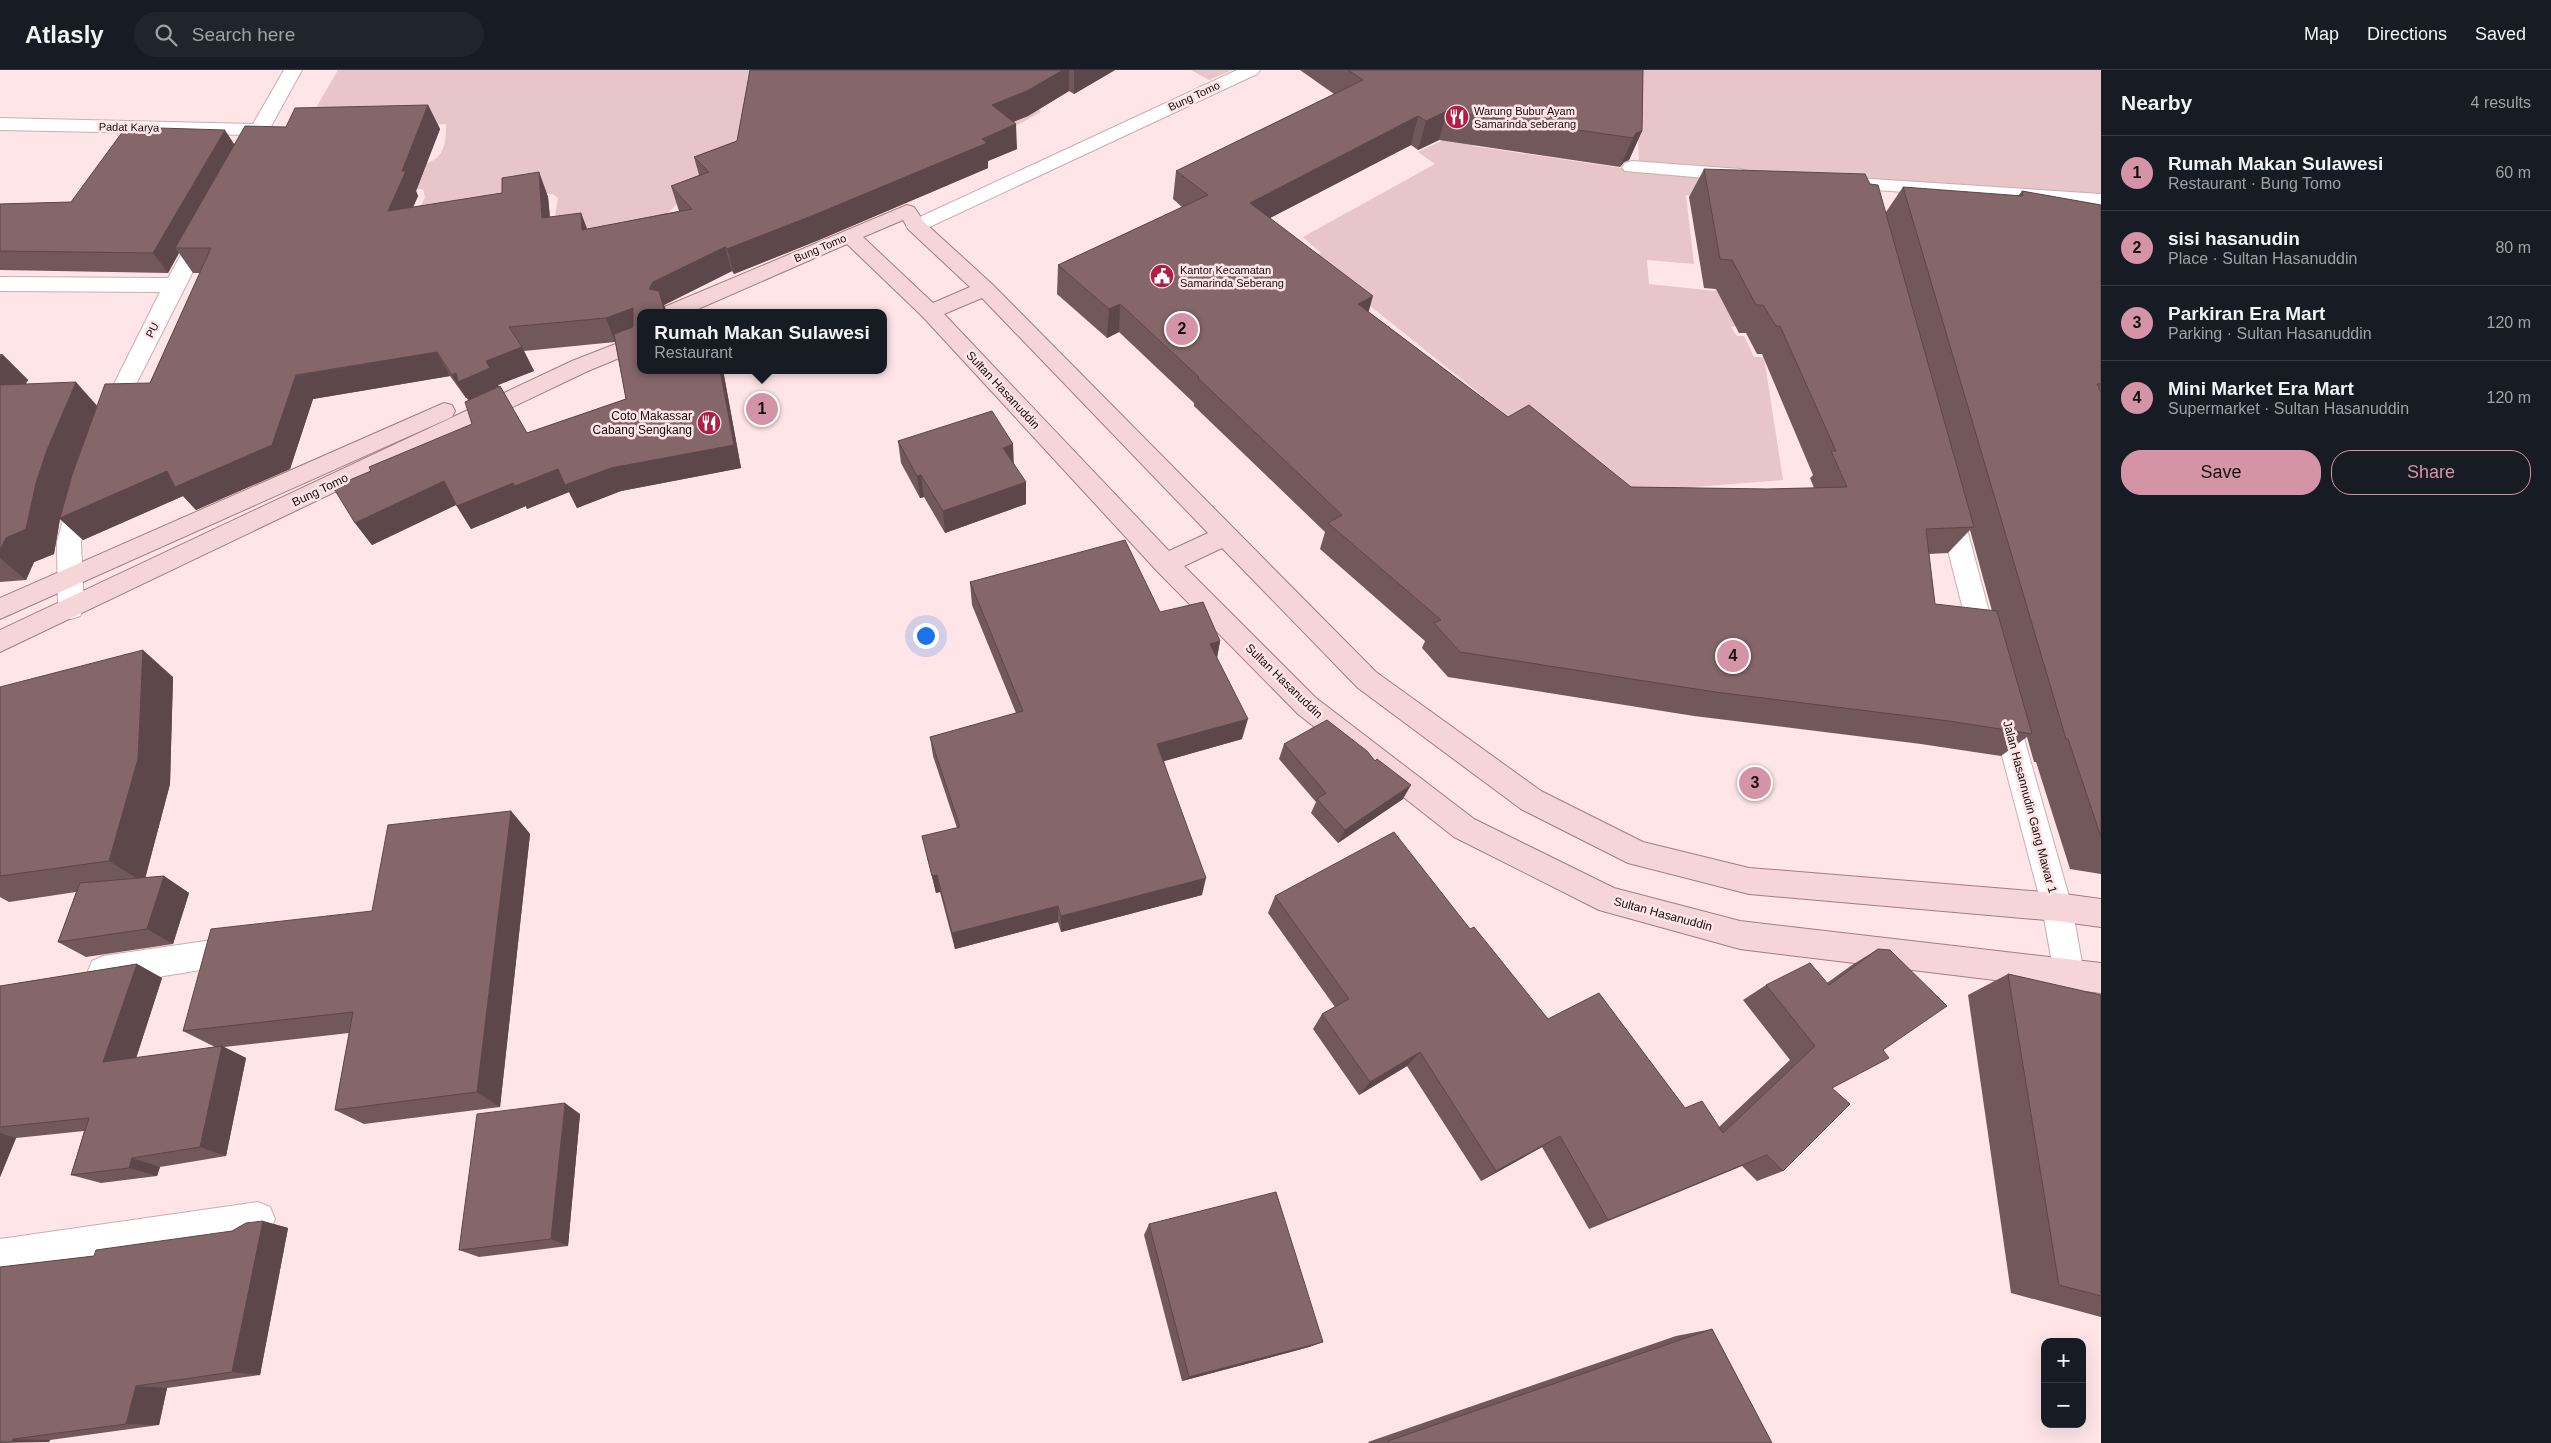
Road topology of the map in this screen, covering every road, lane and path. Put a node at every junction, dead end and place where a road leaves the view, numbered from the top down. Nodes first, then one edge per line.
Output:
1 (293, 70) edge
2 (1251, 70) edge
3 (0, 124) edge
4 (259, 130) junction
5 (1632, 167) edge
6 (235, 173) edge
7 (1757, 176) edge
8 (1824, 182) edge
9 (2101, 200) edge
10 (212, 216) edge
11 (911, 219) junction
12 (855, 242) junction
13 (0, 284) edge
14 (174, 285) junction
15 (985, 289) junction
16 (679, 309) edge
17 (716, 309) edge
18 (930, 312) junction
19 (637, 327) edge
20 (637, 343) edge
21 (101, 438) edge
22 (90, 472) edge
23 (1942, 482) edge
24 (1224, 536) junction
25 (1166, 564) junction
26 (70, 577) junction
27 (0, 609) edge
28 (71, 609) junction
29 (0, 642) edge
30 (2058, 907) junction
31 (2101, 913) edge
32 (219, 953) edge
33 (2068, 974) junction
34 (76, 975) edge
35 (2101, 978) edge
36 (2078, 1020) edge
37 (258, 1219) dead end
38 (0, 1256) edge

1 - 4 street
2 - 11 street, Bung Tomo
3 - 4 street, Padat Karya
4 - 6 street
5 - 7 street
8 - 9 street
10 - 14 street, PU
11 - 12 main road, Bung Tomo
11 - 15 main road
12 - 16 main road, Bung Tomo
12 - 17 main road, Bung Tomo
12 - 18 main road, Sultan Hasanuddin
13 - 14 street
14 - 21 street, PU
15 - 18 main road
15 - 24 main road
18 - 25 main road, Sultan Hasanuddin
19 - 26 main road, Bung Tomo
20 - 28 main road, Bung Tomo
22 - 26 street
23 - 30 street, Jalan Hasannudin Gang Mawar 1
24 - 25 main road
24 - 30 main road
25 - 33 main road, Sultan Hasanuddin
26 - 27 main road, Bung Tomo
26 - 28 street
28 - 29 main road, Bung Tomo
30 - 31 main road
30 - 33 street, Jalan Hasannudin Gang Mawar 1
32 - 34 street
33 - 35 main road, Sultan Hasanuddin
33 - 36 street, Jalan Hasannudin Gang Mawar 1
37 - 38 street

